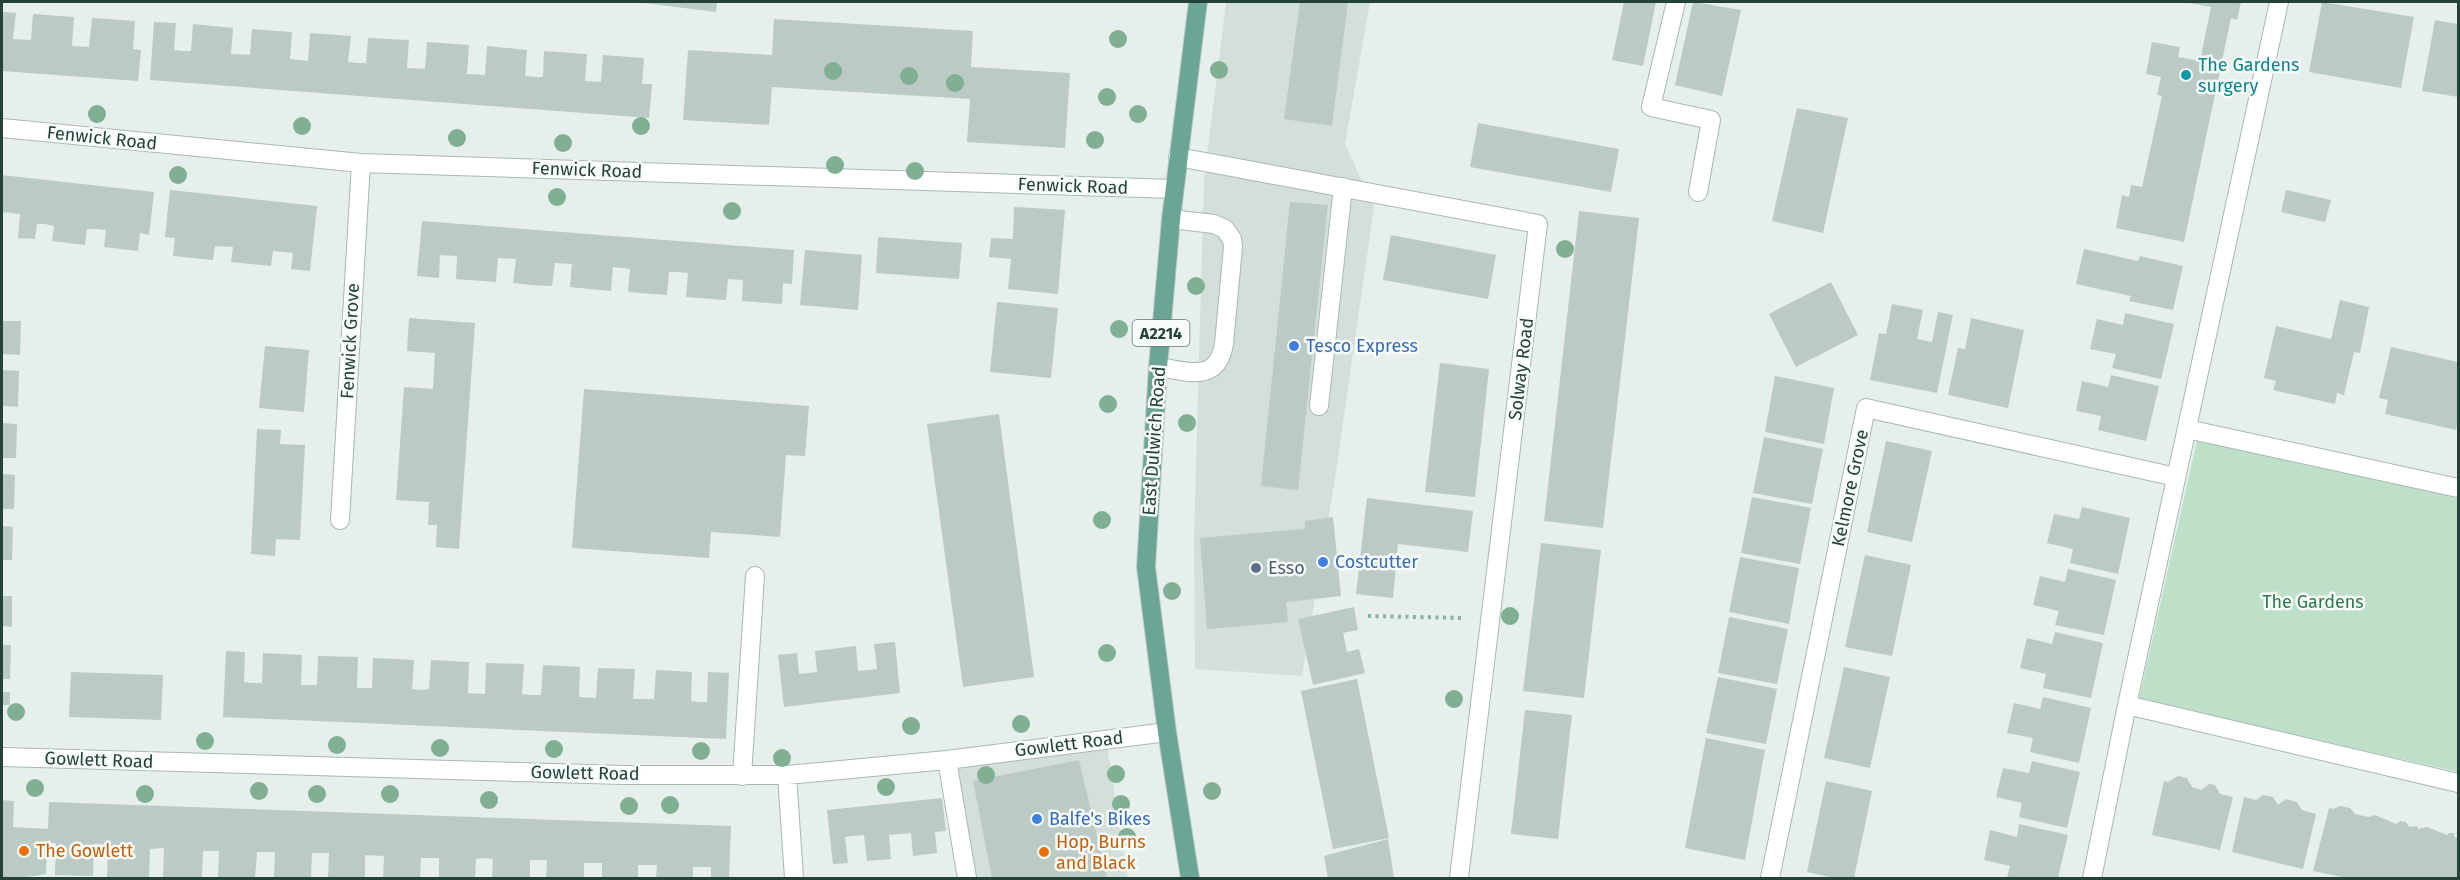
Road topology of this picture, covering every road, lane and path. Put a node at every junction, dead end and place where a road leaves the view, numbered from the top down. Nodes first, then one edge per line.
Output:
1 (1198, 2) edge
2 (1676, 2) edge
3 (2279, 2) edge
4 (2, 128) edge
5 (1178, 158) junction
6 (361, 163) junction
7 (1343, 187) junction
8 (1174, 189) junction
9 (1698, 192) dead end
10 (1171, 219) junction
11 (1158, 367) junction
12 (1319, 406) dead end
13 (2187, 429) junction
14 (2176, 477) junction
15 (2458, 488) edge
16 (340, 520) dead end
17 (755, 576) dead end
18 (1368, 616) dead end
19 (1491, 619) junction
20 (2127, 705) junction
21 (1167, 732) junction
22 (2, 757) edge
23 (947, 760) junction
24 (788, 775) junction
25 (742, 776) junction
26 (2458, 783) edge
27 (794, 879) edge
28 (967, 879) edge
29 (1190, 879) edge
30 (1459, 879) edge
31 (1770, 879) edge
32 (2092, 879) edge

1 - 5 main road, East Dulwich Road / A2214
2 - 9 street
3 - 13 street
4 - 6 street, Fenwick Road
5 - 7 street, Solway Road
5 - 8 main road, East Dulwich Road / A2214
6 - 8 street, Fenwick Road
6 - 16 street, Fenwick Grove
7 - 12 street
7 - 19 street, Solway Road
8 - 10 main road, East Dulwich Road / A2214
10 - 11 main road, East Dulwich Road / A2214
10 - 11 street
11 - 21 main road, East Dulwich Road / A2214
13 - 14 street
13 - 15 street
14 - 20 street
14 - 31 street, Kelmore Grove
17 - 25 street
18 - 19 path
19 - 30 street, Solway Road
20 - 26 street
20 - 32 street
21 - 23 street, Gowlett Road
21 - 29 main road, East Dulwich Road / A2214
22 - 25 street, Gowlett Road
23 - 24 street, Gowlett Road
23 - 28 street
24 - 25 street, Gowlett Road
24 - 27 street

